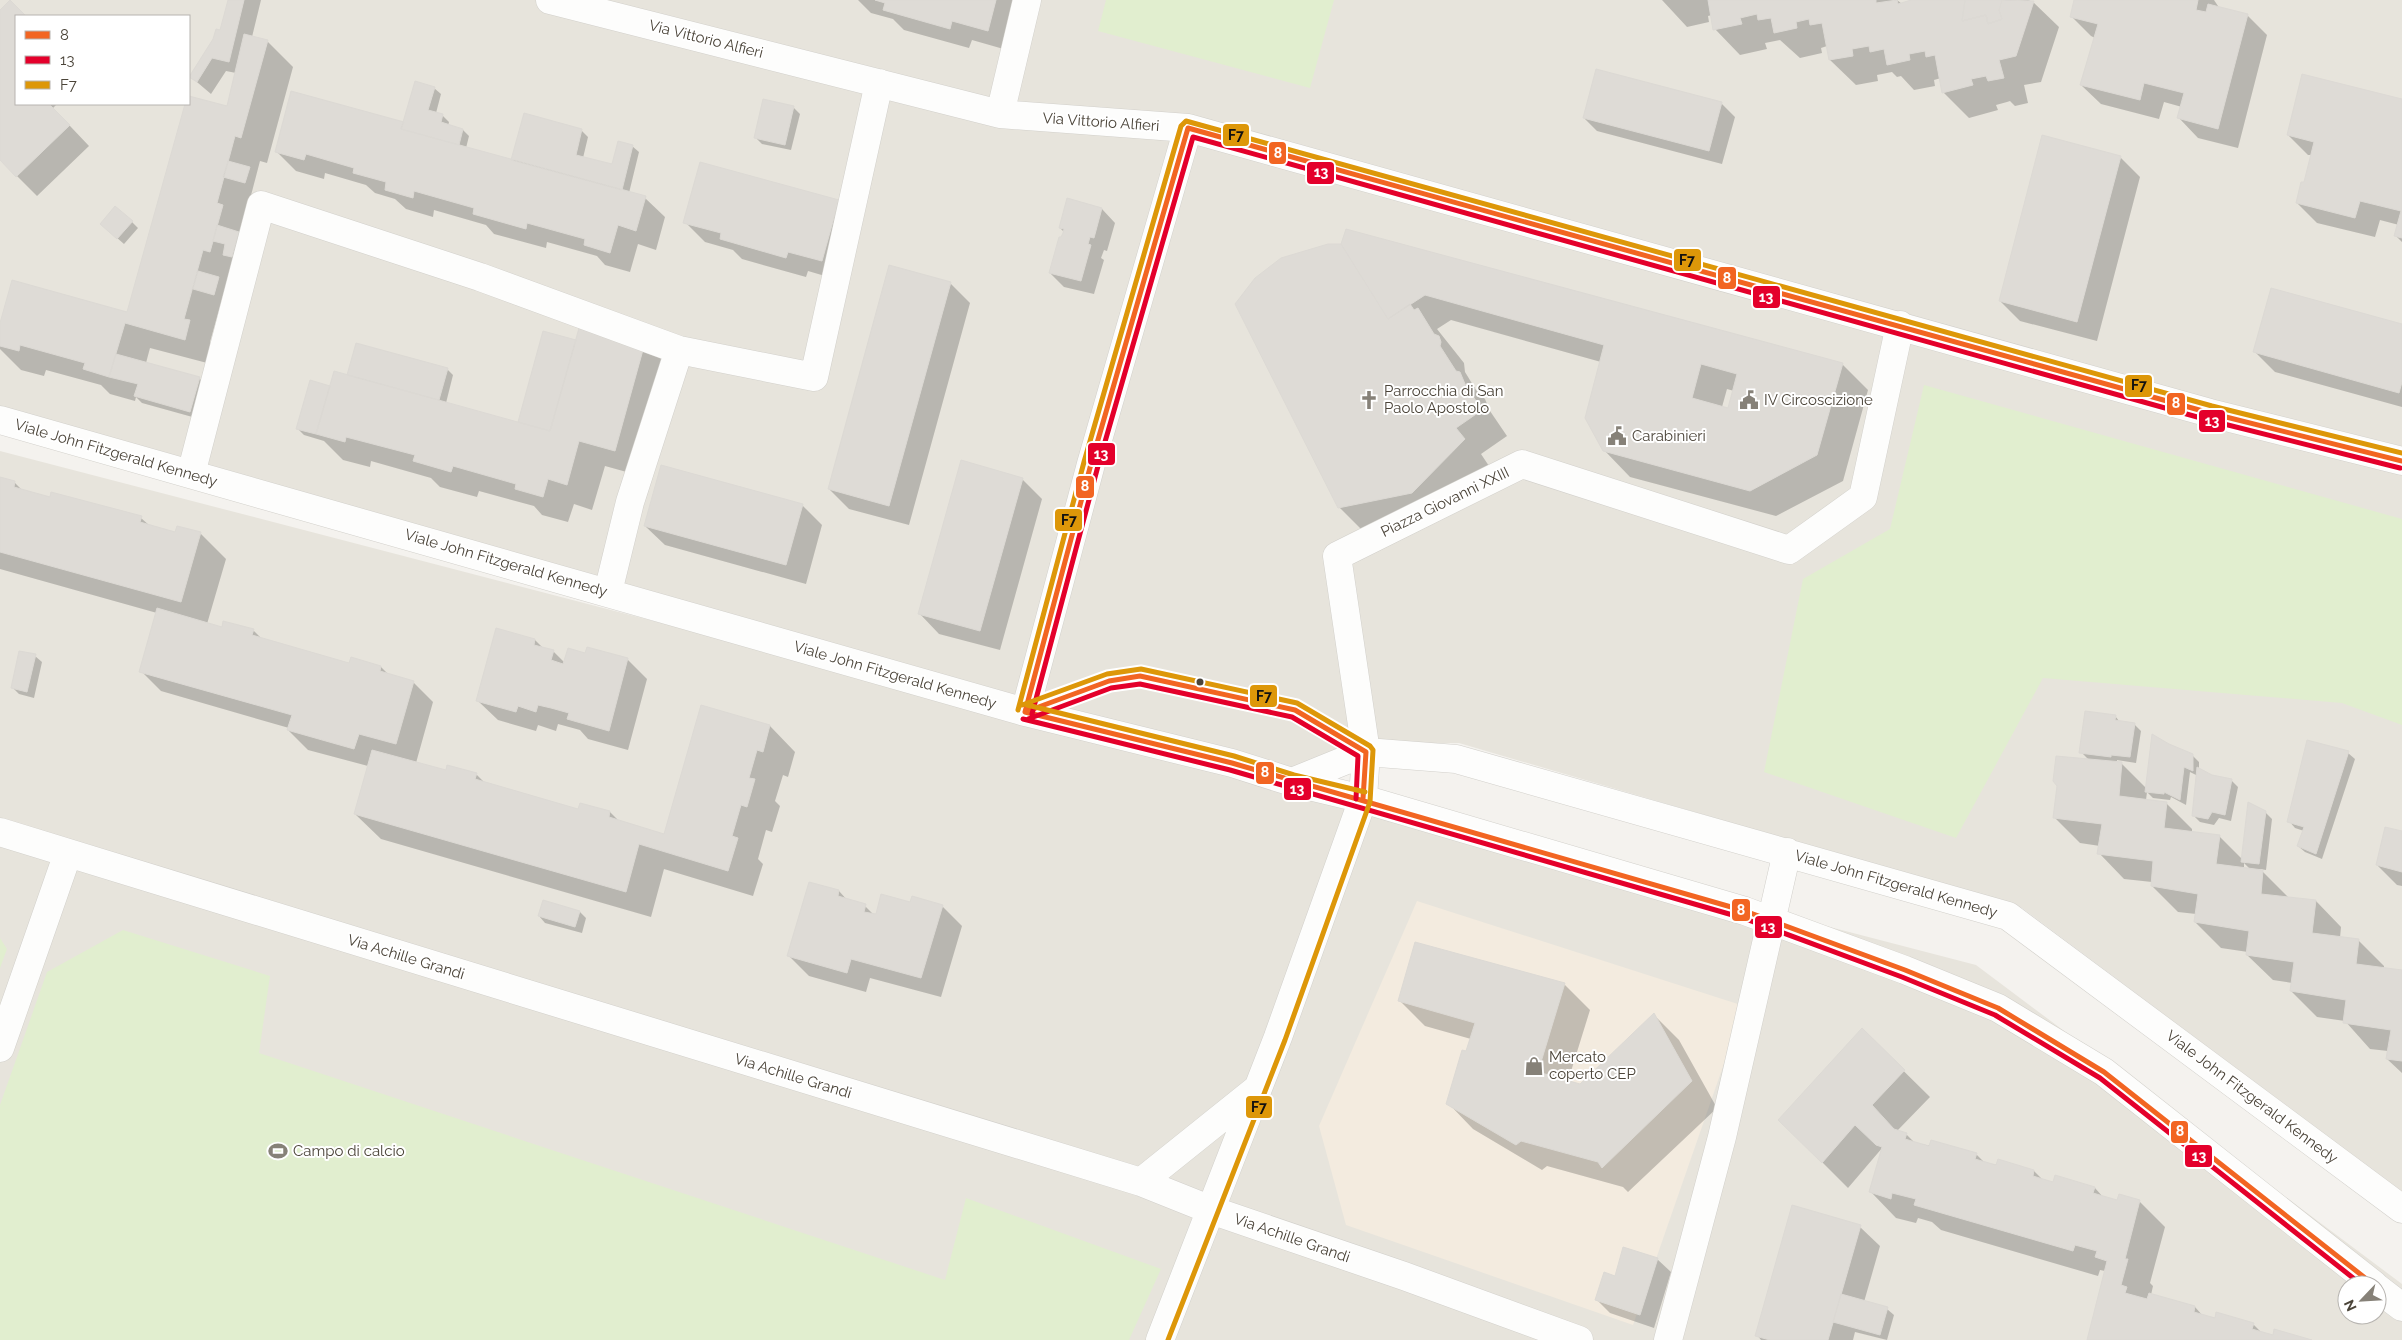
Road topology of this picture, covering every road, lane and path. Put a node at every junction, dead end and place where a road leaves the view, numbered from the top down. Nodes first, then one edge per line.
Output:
1 (550, 0) edge
2 (1027, 0) edge
3 (879, 83) junction
4 (1000, 114) junction
5 (1188, 128) junction
6 (1900, 325) junction
7 (679, 350) junction
8 (0, 420) edge
9 (2402, 461) edge
10 (191, 474) junction
11 (608, 592) junction
12 (1025, 712) junction
13 (1366, 752) junction
14 (1292, 782) junction
15 (1363, 799) junction
16 (0, 832) edge
17 (1787, 852) junction
18 (68, 853) junction
19 (1772, 921) junction
20 (0, 1048) edge
21 (1258, 1088) junction
22 (1141, 1182) junction
23 (2402, 1209) edge
24 (1211, 1210) junction
25 (2361, 1275) edge
26 (2387, 1296) edge
27 (2402, 1307) edge
28 (1160, 1340) edge
29 (1579, 1340) edge
30 (1668, 1340) edge

1 - 3 street, Via Vittorio Alfieri
2 - 4 street
3 - 4 street, Via Vittorio Alfieri
3 - 7 street
4 - 5 street, Via Vittorio Alfieri
5 - 6 street, Via Vittorio Alfieri
5 - 12 street
6 - 9 street, Via Vittorio Alfieri
6 - 13 street, Piazza Giovanni XXIII
7 - 10 street
7 - 11 street
8 - 10 street, Viale John Fitzgerald Kennedy
10 - 11 street, Viale John Fitzgerald Kennedy
11 - 12 street, Viale John Fitzgerald Kennedy
12 - 13 lane
12 - 14 street, Viale John Fitzgerald Kennedy
13 - 14 street
13 - 15 street, Piazza Giovanni XXIII
13 - 17 street, Viale John Fitzgerald Kennedy
14 - 15 street, Viale John Fitzgerald Kennedy
15 - 19 street, Viale John Fitzgerald Kennedy
15 - 21 street, Piazza Giovanni XXIII
16 - 18 street, Via Achille Grandi
17 - 19 street
17 - 23 street, Viale John Fitzgerald Kennedy
18 - 20 street
18 - 22 street, Via Achille Grandi
19 - 25 street, Viale John Fitzgerald Kennedy
19 - 30 street
21 - 22 street
21 - 24 street, Piazza Giovanni XXIII
22 - 24 street, Via Achille Grandi
24 - 28 street, Piazza Giovanni XXIII
24 - 29 street, Via Achille Grandi
26 - 27 street

